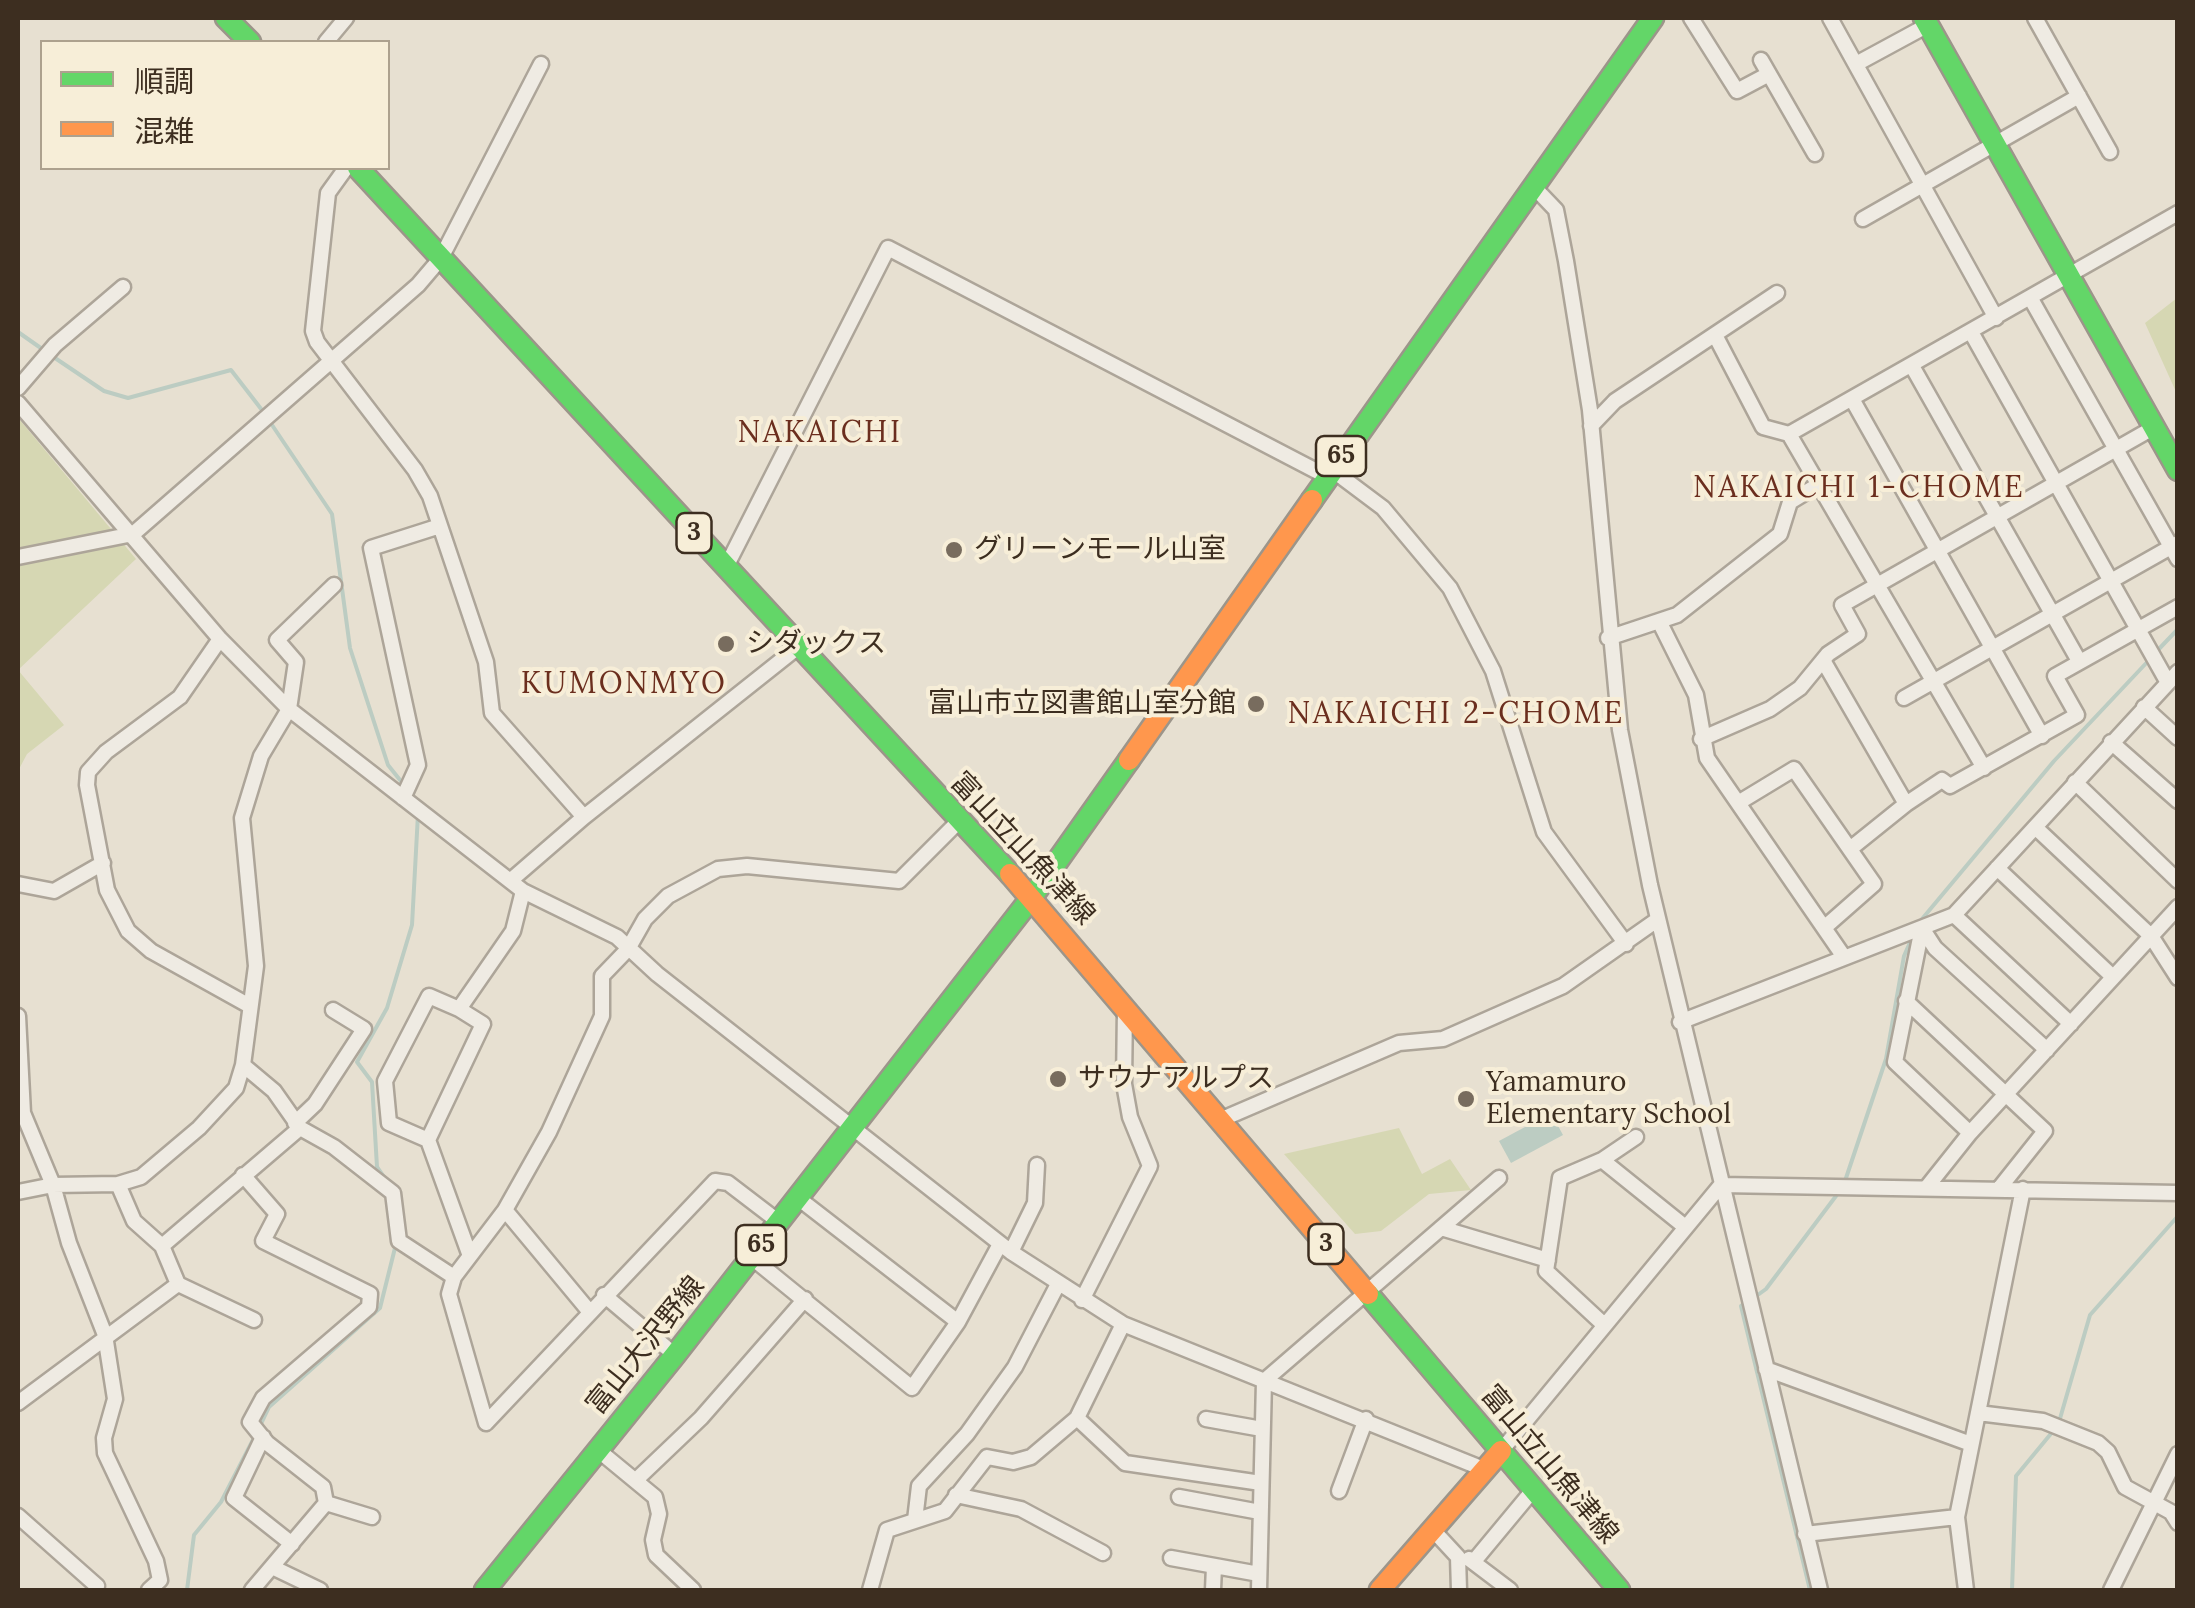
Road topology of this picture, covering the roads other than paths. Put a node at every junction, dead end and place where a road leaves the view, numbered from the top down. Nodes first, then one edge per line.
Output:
1 (226, 18) edge
2 (346, 18) edge
3 (1653, 18) edge
4 (1691, 18) edge
5 (1830, 18) edge
6 (2035, 18) edge
7 (1926, 21) edge
8 (248, 40) edge
9 (328, 40) edge
10 (542, 64) dead end
11 (1856, 64) junction
12 (2079, 96) junction
13 (1994, 145) junction
14 (2110, 152) dead end
15 (1816, 154) dead end
16 (344, 170) edge
17 (360, 170) edge
18 (1533, 186) junction
19 (1923, 186) junction
20 (2178, 213) edge
21 (1864, 220) dead end
22 (441, 258) junction
23 (2068, 277) junction
24 (123, 288) dead end
25 (1777, 293) dead end
26 (2031, 298) junction
27 (1996, 318) junction
28 (1971, 332) junction
29 (1714, 335) junction
30 (330, 364) junction
31 (1912, 366) junction
32 (18, 388) edge
33 (1852, 399) junction
34 (18, 405) edge
35 (1591, 426) junction
36 (2154, 428) junction
37 (1789, 434) junction
38 (2115, 449) junction
39 (2178, 470) edge
40 (1329, 472) junction
41 (2056, 482) junction
42 (1818, 485) junction
43 (1996, 517) junction
44 (440, 526) junction
45 (132, 534) junction
46 (1938, 550) junction
47 (2175, 550) edge
48 (18, 556) edge
49 (726, 567) junction
50 (2111, 582) junction
51 (1878, 584) junction
52 (334, 585) dead end
53 (2178, 607) edge
54 (2053, 616) junction
55 (1660, 623) junction
56 (2138, 629) junction
57 (220, 638) junction
58 (1608, 638) junction
59 (798, 647) junction
60 (1994, 648) junction
61 (2079, 661) junction
62 (1824, 662) junction
63 (2172, 677) edge
64 (1932, 682) junction
65 (1904, 698) dead end
66 (2144, 707) junction
67 (289, 709) junction
68 (2042, 736) junction
69 (2178, 738) edge
70 (1701, 739) junction
71 (2111, 742) junction
72 (1984, 768) junction
73 (2075, 782) junction
74 (402, 798) junction
75 (2178, 801) edge
76 (1738, 804) junction
77 (1906, 804) junction
78 (584, 817) junction
79 (958, 821) junction
80 (2035, 827) junction
81 (1850, 849) junction
82 (103, 863) junction
83 (1998, 868) junction
84 (2178, 880) edge
85 (18, 884) edge
86 (516, 886) junction
87 (1032, 898) junction
88 (2178, 907) edge
89 (1954, 916) junction
90 (1657, 920) junction
91 (1824, 928) junction
92 (1922, 928) junction
93 (2151, 936) junction
94 (1626, 944) junction
95 (628, 949) junction
96 (1844, 957) junction
97 (2113, 977) junction
98 (2178, 978) edge
99 (1906, 1001) junction
100 (248, 1004) junction
101 (1125, 1006) junction
102 (333, 1010) dead end
103 (459, 1010) junction
104 (18, 1016) edge
105 (1680, 1022) junction
106 (2071, 1024) junction
107 (2047, 1050) junction
108 (243, 1065) junction
109 (2006, 1094) junction
110 (20, 1114) edge
111 (1220, 1120) junction
112 (297, 1126) junction
113 (852, 1129) junction
114 (1970, 1133) junction
115 (1636, 1137) dead end
116 (428, 1140) junction
117 (1602, 1160) junction
118 (1038, 1165) dead end
119 (243, 1174) junction
120 (1499, 1178) dead end
121 (118, 1184) junction
122 (52, 1185) junction
123 (1721, 1185) junction
124 (1928, 1187) junction
125 (1998, 1190) junction
126 (2023, 1190) junction
127 (18, 1192) edge
128 (2178, 1192) edge
129 (798, 1198) junction
130 (504, 1210) junction
131 (780, 1222) junction
132 (1684, 1226) junction
133 (1441, 1228) junction
134 (162, 1246) junction
135 (1006, 1248) junction
136 (470, 1256) junction
137 (751, 1258) junction
138 (1548, 1260) junction
139 (454, 1276) junction
140 (178, 1284) junction
141 (1057, 1286) junction
142 (1367, 1292) junction
143 (604, 1295) junction
144 (805, 1299) junction
145 (1082, 1300) junction
146 (589, 1311) junction
147 (254, 1320) dead end
148 (958, 1322) junction
149 (1602, 1323) junction
150 (1123, 1324) junction
151 (105, 1335) junction
152 (676, 1355) junction
153 (1766, 1369) junction
154 (1264, 1380) junction
155 (18, 1403) edge
156 (1978, 1413) junction
157 (1077, 1418) junction
158 (1206, 1419) dead end
159 (1366, 1419) junction
160 (1262, 1430) junction
161 (262, 1437) junction
162 (1972, 1444) junction
163 (598, 1450) junction
164 (1501, 1451) junction
165 (2178, 1454) edge
166 (1486, 1470) junction
167 (636, 1480) junction
168 (1261, 1482) junction
169 (1534, 1489) junction
170 (1339, 1491) dead end
171 (956, 1495) junction
172 (1179, 1496) dead end
173 (326, 1503) junction
174 (2154, 1504) junction
175 (1260, 1512) junction
176 (18, 1516) edge
177 (372, 1517) dead end
178 (1957, 1517) junction
179 (915, 1520) junction
180 (2178, 1523) edge
181 (1433, 1530) junction
182 (1805, 1534) junction
183 (292, 1544) junction
184 (1103, 1553) dead end
185 (1458, 1556) junction
186 (1171, 1558) dead end
187 (1475, 1560) junction
188 (1214, 1566) junction
189 (272, 1567) junction
190 (1260, 1574) junction
191 (502, 1580) edge
192 (94, 1590) edge
193 (149, 1590) edge
194 (252, 1590) edge
195 (320, 1590) edge
196 (485, 1590) edge
197 (693, 1590) edge
198 (870, 1590) edge
199 (1212, 1590) edge
200 (1259, 1590) edge
201 (1380, 1590) edge
202 (1459, 1590) edge
203 (1510, 1590) edge
204 (1620, 1590) edge
205 (1820, 1590) edge
206 (1966, 1590) edge
207 (2111, 1590) edge

1 - 8 main road
2 - 9 street
3 - 18 main road, 65 / 65
4 - 15 street
5 - 11 street
6 - 12 street
7 - 11 street
7 - 13 main road
10 - 22 street
11 - 19 street
12 - 13 street
12 - 14 street
13 - 19 street
13 - 23 main road
16 - 30 street
17 - 22 main road, 富山立山魚津線 / 3
18 - 35 street
18 - 40 main road, 65 / 65
19 - 21 street
19 - 27 street
20 - 23 street
22 - 30 street
22 - 49 main road, 富山立山魚津線 / 3
23 - 26 street
23 - 36 main road
24 - 32 street
25 - 29 street
26 - 27 street
26 - 38 street
27 - 28 street
28 - 31 street
28 - 41 street
29 - 35 street
29 - 37 street
30 - 44 street
30 - 45 street
31 - 33 street
31 - 43 street
33 - 37 street
33 - 46 street
34 - 45 street
35 - 58 street
36 - 38 street
36 - 39 main road
37 - 42 street
38 - 41 street
38 - 47 street
40 - 49 street
40 - 87 main road, 65 / 65
40 - 94 street
41 - 43 street
41 - 50 street
42 - 51 street
42 - 55 street
43 - 46 street
43 - 54 street
44 - 74 street
44 - 78 street
45 - 48 street
45 - 57 street
46 - 51 street
46 - 60 street
47 - 50 street
49 - 59 main road, 富山立山魚津線 / 3
50 - 54 street
50 - 56 street
51 - 62 street
51 - 64 street
52 - 67 street
53 - 56 street
54 - 60 street
54 - 61 street
55 - 58 street
55 - 70 street
56 - 61 street
56 - 63 street
57 - 67 street
57 - 82 street
58 - 90 street
59 - 78 street
59 - 79 main road, 富山立山魚津線 / 3
60 - 64 street
60 - 68 street
61 - 68 street
62 - 70 street
62 - 77 street
63 - 66 street
64 - 65 street
64 - 72 street
66 - 69 street
66 - 71 street
67 - 74 street
67 - 100 street
68 - 72 street
70 - 76 street
71 - 73 street
71 - 75 street
72 - 77 street
73 - 80 street
73 - 84 street
74 - 86 street
76 - 81 street
76 - 91 street
77 - 81 street
78 - 86 street
79 - 87 main road, 富山立山魚津線 / 3
79 - 95 street
80 - 83 street
80 - 93 street
81 - 91 street
82 - 85 street
82 - 100 street
83 - 89 street
83 - 97 street
86 - 95 street
86 - 103 street
87 - 101 main road, 富山立山魚津線 / 3
87 - 113 main road, 富山大沢野線 / 65
88 - 93 street
89 - 92 street
89 - 106 street
90 - 94 street
90 - 105 street
91 - 96 street
92 - 96 street
92 - 99 street
92 - 107 street
93 - 97 street
93 - 98 street
94 - 111 street
95 - 113 street
95 - 130 street
96 - 105 street
97 - 106 street
99 - 109 street
99 - 114 street
100 - 108 street
101 - 111 main road, 富山立山魚津線 / 3
101 - 145 street
102 - 112 street
103 - 116 street
103 - 116 street
104 - 110 street
105 - 123 street
106 - 107 street
107 - 109 street
108 - 112 street
108 - 121 street
109 - 114 street
109 - 125 street
110 - 122 street
111 - 142 main road, 富山立山魚津線 / 3
112 - 119 street
112 - 139 street
113 - 129 main road, 富山大沢野線 / 65
113 - 135 street
114 - 124 street
115 - 117 street
116 - 136 street
117 - 132 street
117 - 138 street
118 - 135 street
119 - 134 street
119 - 161 street
120 - 133 street
121 - 122 street
121 - 134 street
122 - 127 street
122 - 151 street
123 - 124 street
123 - 132 street
123 - 153 street
124 - 125 street
125 - 126 street
126 - 128 street
126 - 156 street
129 - 131 main road, 富山大沢野線 / 65
129 - 148 street
130 - 136 street
130 - 146 street
131 - 137 main road, 富山大沢野線 / 65
131 - 143 street
132 - 149 street
133 - 138 street
133 - 142 street
134 - 140 street
135 - 141 street
135 - 148 street
136 - 139 street
137 - 144 street
137 - 152 main road, 富山大沢野線 / 65
138 - 149 street
139 - 146 street
140 - 147 street
140 - 151 street
141 - 145 street
141 - 179 street
142 - 154 street
142 - 164 main road, 富山立山魚津線 / 3
143 - 146 street
143 - 152 street
144 - 148 street
144 - 167 street
145 - 150 street
149 - 164 street
150 - 154 street
150 - 157 street
151 - 155 street
151 - 193 street
152 - 163 main road, 富山大沢野線 / 65
153 - 162 street
153 - 182 street
154 - 159 street
154 - 160 street
156 - 162 street
156 - 174 street
157 - 168 street
157 - 171 street
158 - 160 street
159 - 166 street
159 - 170 street
160 - 168 street
161 - 173 street
161 - 183 street
162 - 178 street
163 - 167 street
163 - 191 main road, 富山大沢野線 / 65
164 - 166 main road
164 - 169 main road, 富山立山魚津線 / 3
165 - 174 street
166 - 181 main road
167 - 197 street
168 - 175 street
169 - 187 street
169 - 204 main road, 富山立山魚津線 / 3
171 - 179 street
171 - 184 street
172 - 175 street
173 - 177 street
173 - 183 street
174 - 180 street
174 - 207 street
175 - 190 street
176 - 192 street
178 - 182 street
178 - 206 street
179 - 198 street
181 - 185 street
181 - 201 main road
182 - 205 street
183 - 189 street
185 - 187 street
185 - 202 street
186 - 188 street
187 - 203 street
188 - 190 street
188 - 199 street
189 - 194 street
189 - 195 street
190 - 200 street
191 - 196 main road, 富山大沢野線 / 65

